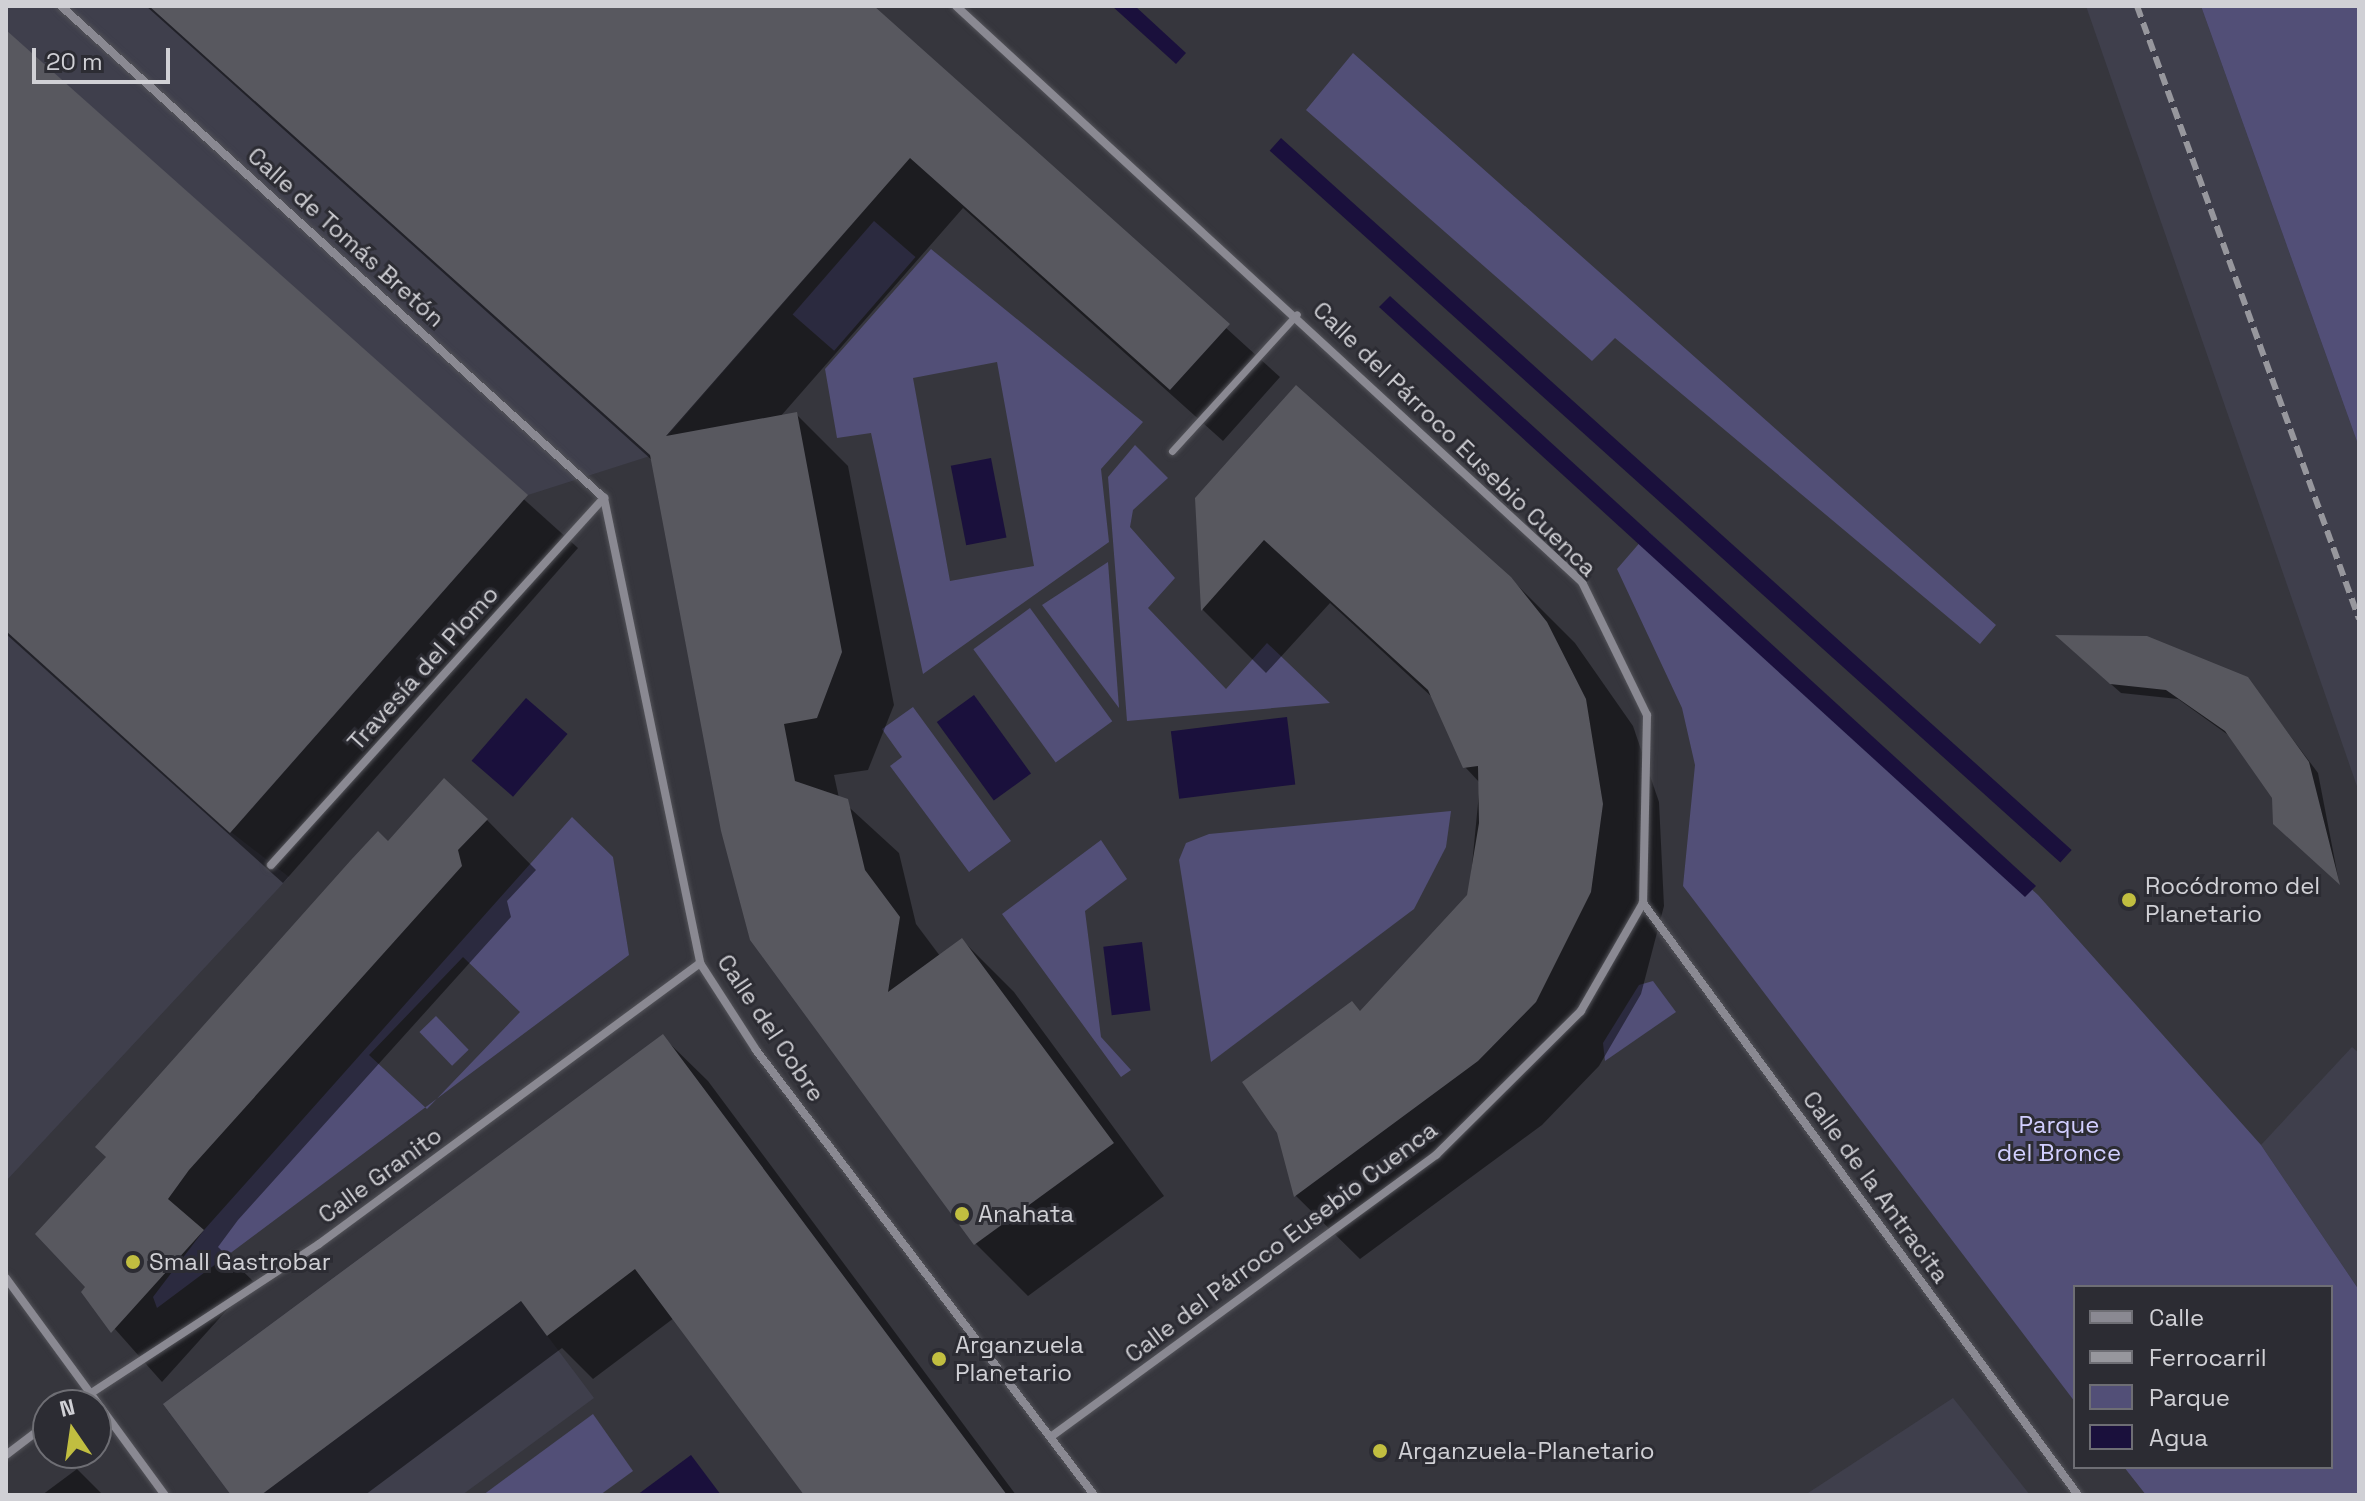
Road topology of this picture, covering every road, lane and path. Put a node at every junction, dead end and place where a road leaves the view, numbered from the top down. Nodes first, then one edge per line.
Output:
1 (61, 6) edge
2 (956, 6) edge
3 (1297, 314) junction
4 (1172, 451) dead end
5 (604, 498) junction
6 (271, 865) dead end
7 (1643, 903) junction
8 (700, 963) junction
9 (6, 1278) edge
10 (87, 1389) edge
11 (96, 1389) edge
12 (112, 1423) edge
13 (32, 1435) edge
14 (1051, 1437) junction
15 (6, 1455) edge
16 (165, 1495) edge
17 (1094, 1495) edge
18 (2078, 1495) edge

1 - 5 street, Calle de Tomás Bretón
2 - 3 street, Calle del Párroco Eusebio Cuenca
3 - 4 street
3 - 7 street, Calle del Párroco Eusebio Cuenca
5 - 6 street, Travesía del Plomo
5 - 8 street, Calle del Cobre
7 - 14 street, Calle del Párroco Eusebio Cuenca
7 - 18 street, Calle de la Antracita
8 - 11 street, Calle Granito
8 - 14 street, Calle del Cobre
9 - 10 street
12 - 16 street
13 - 15 street
14 - 17 street, Calle del Cobre

